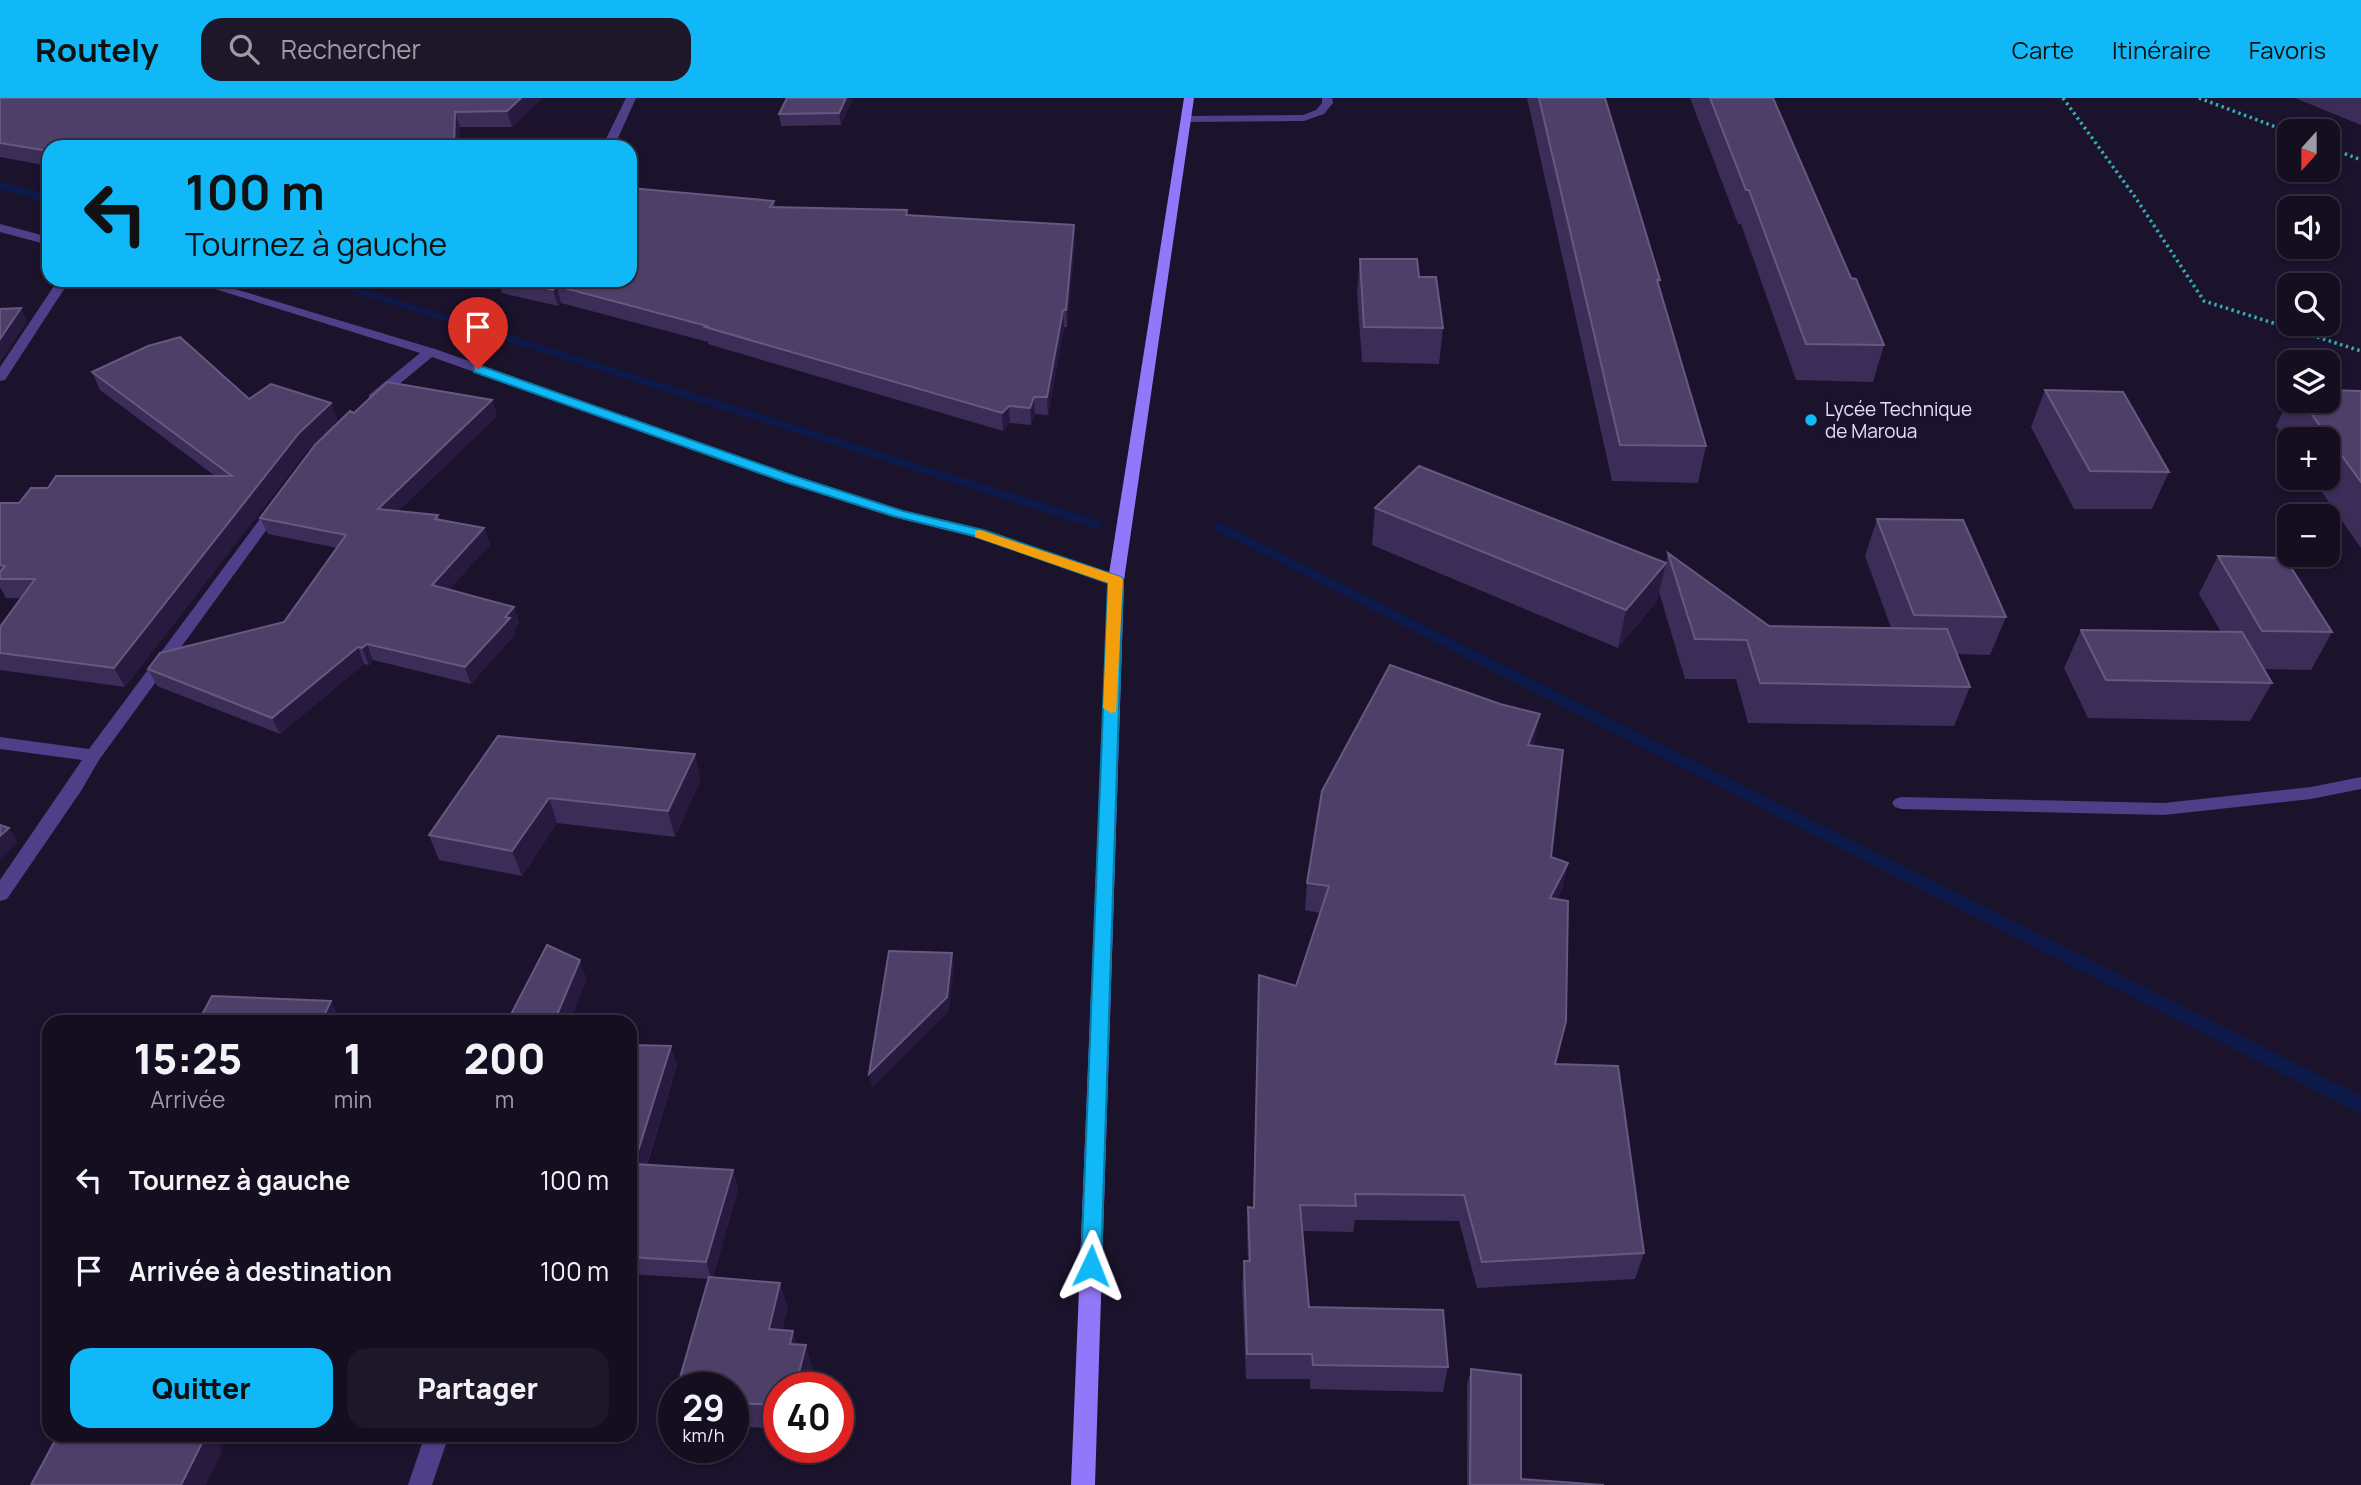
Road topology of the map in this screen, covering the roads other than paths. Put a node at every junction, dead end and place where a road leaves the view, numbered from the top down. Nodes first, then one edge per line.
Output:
1 (631, 98) edge
2 (1189, 98) edge
3 (1328, 98) edge
4 (1187, 119) junction
5 (611, 140) edge
6 (0, 228) edge
7 (42, 239) edge
8 (59, 287) edge
9 (215, 287) edge
10 (430, 352) junction
11 (0, 377) edge
12 (364, 407) edge
13 (282, 499) edge
14 (1116, 580) junction
15 (0, 743) edge
16 (93, 755) junction
17 (2361, 783) edge
18 (1901, 803) dead end
19 (0, 894) edge
20 (435, 1442) edge
21 (420, 1485) edge
22 (1083, 1485) edge

1 - 5 street
2 - 4 street
3 - 4 street
4 - 14 street
6 - 7 street
8 - 11 street
9 - 10 street
10 - 12 street
10 - 14 street
13 - 16 street
14 - 22 street
15 - 16 street
16 - 19 street
17 - 18 street
20 - 21 street

